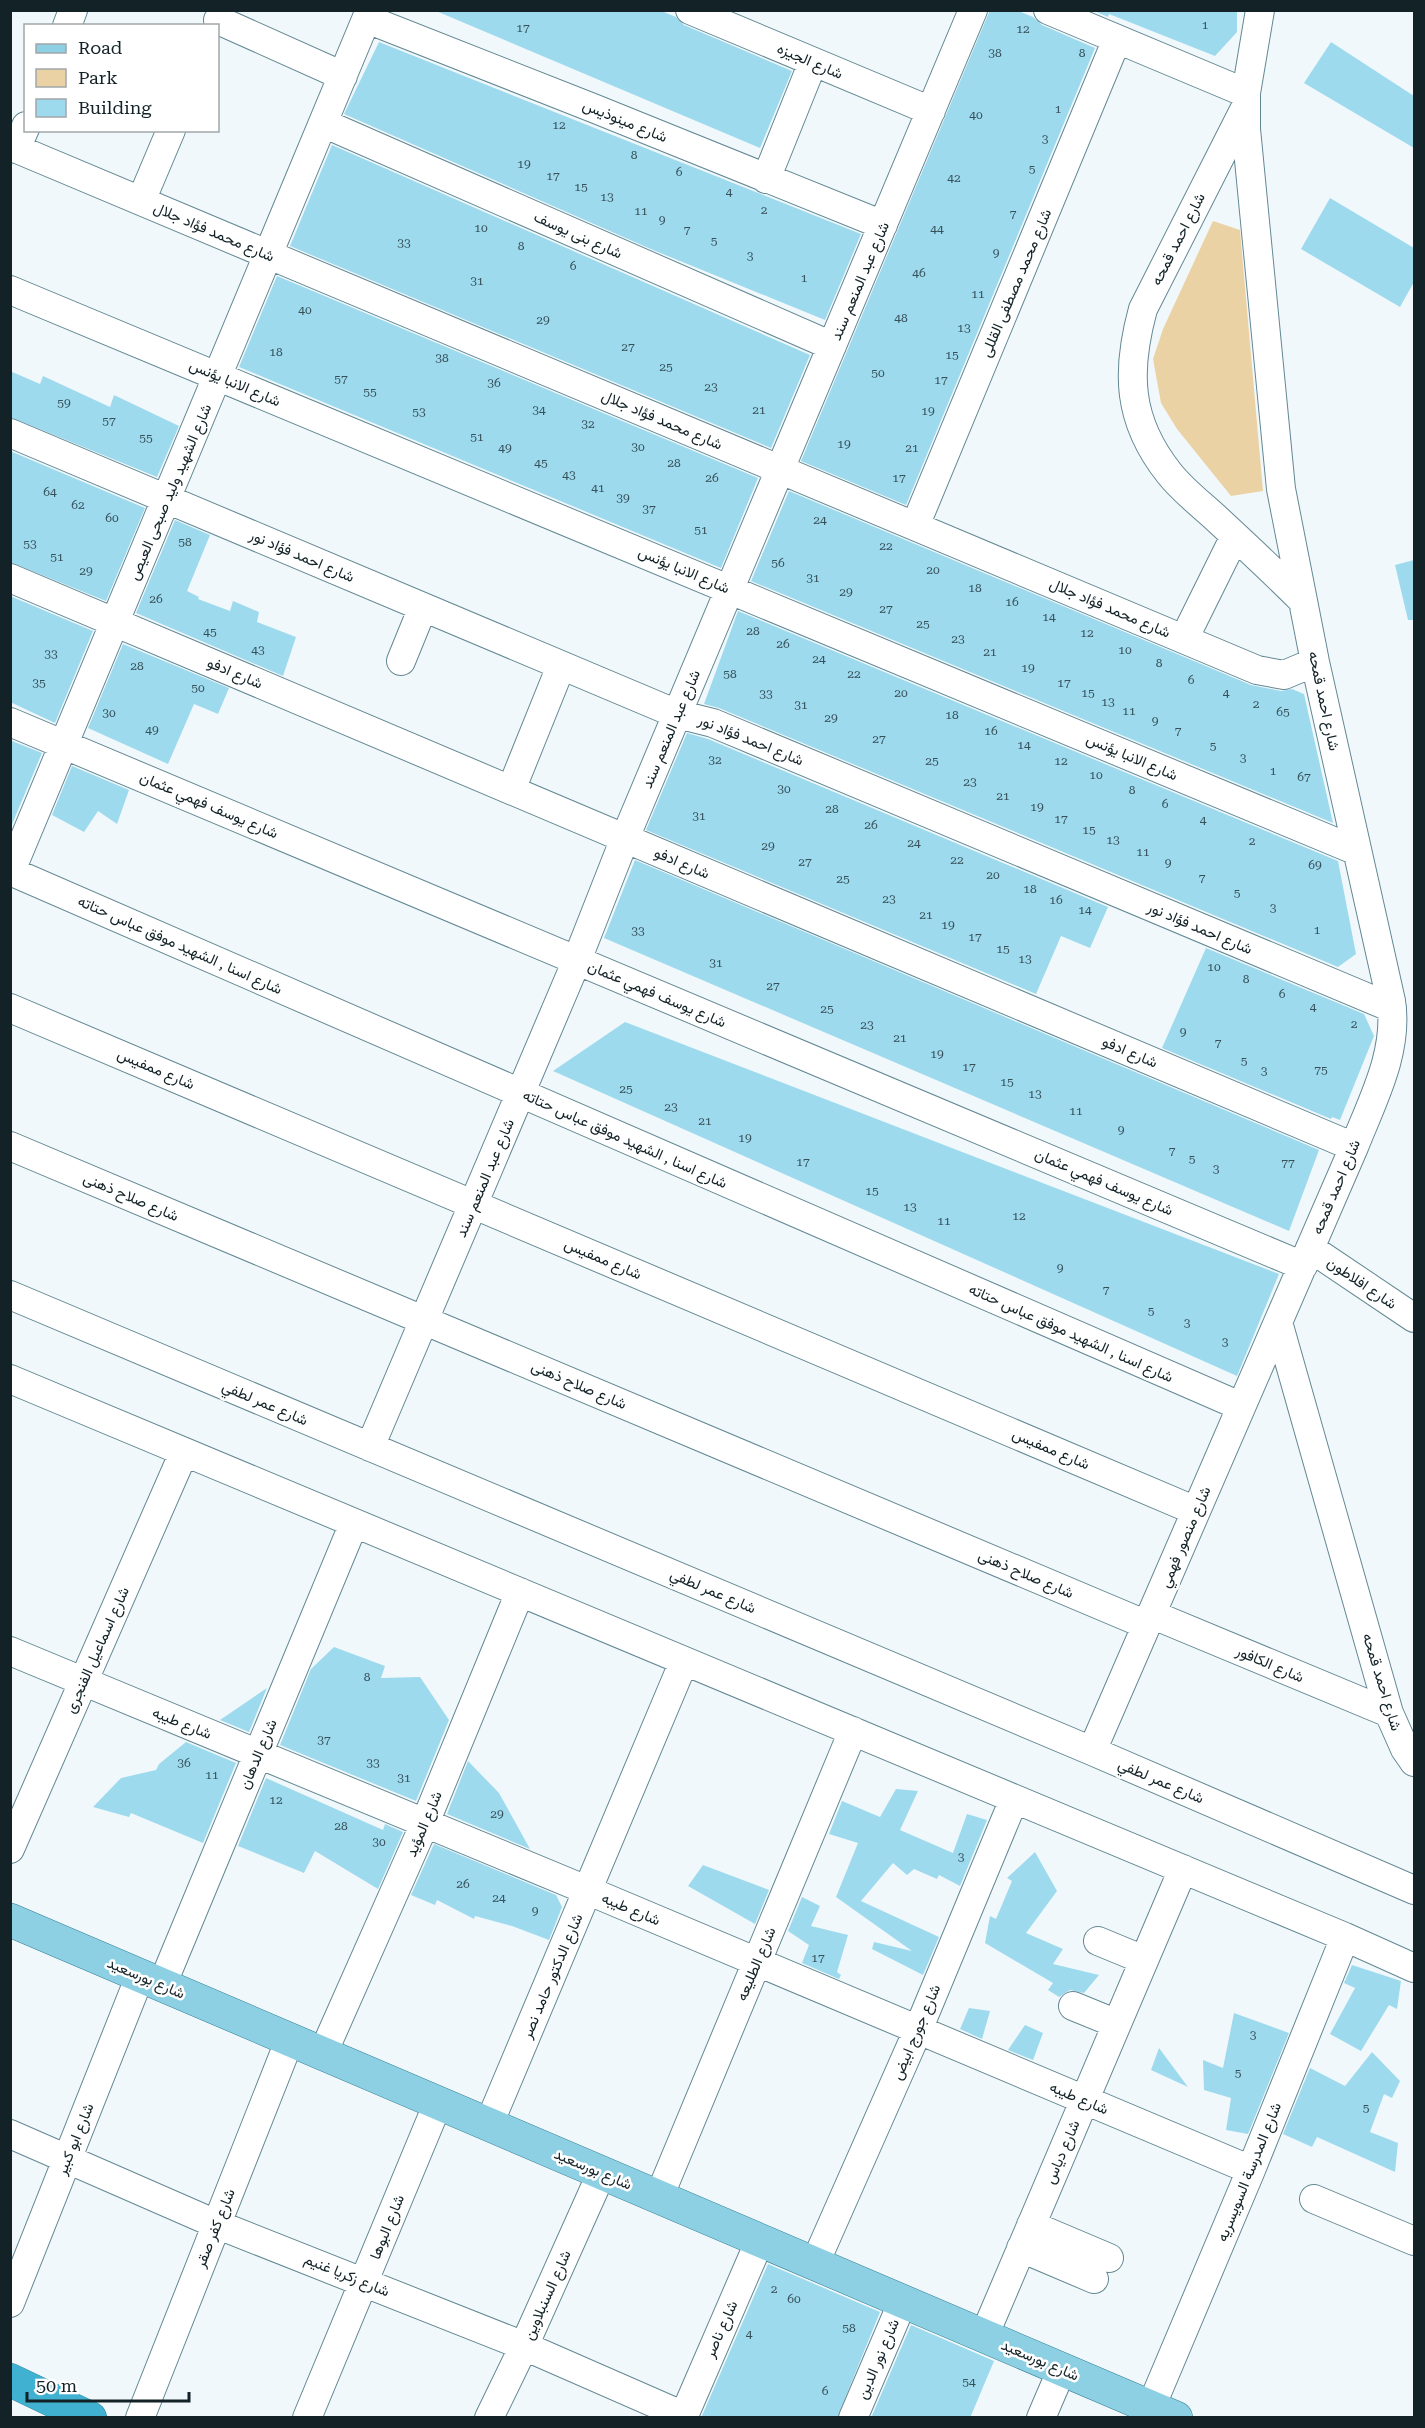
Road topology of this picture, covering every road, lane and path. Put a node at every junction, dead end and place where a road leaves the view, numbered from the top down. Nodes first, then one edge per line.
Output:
1 (690, 10) edge
2 (973, 10) edge
3 (1048, 10) edge
4 (1259, 11) edge
5 (369, 15) edge
6 (218, 18) edge
7 (1117, 39) junction
8 (813, 62) junction
9 (343, 76) junction
10 (1246, 100) junction
11 (931, 111) junction
12 (323, 123) junction
13 (170, 132) edge
14 (17, 140) edge
15 (766, 179) junction
16 (141, 201) junction
17 (883, 225) junction
18 (269, 255) junction
19 (10, 290) edge
20 (832, 346) junction
21 (218, 376) junction
22 (10, 433) edge
23 (780, 470) junction
24 (167, 499) junction
25 (915, 526) junction
26 (1235, 536) junction
27 (10, 578) edge
28 (730, 590) junction
29 (1302, 599) junction
30 (423, 607) junction
31 (116, 622) junction
32 (1184, 639) junction
33 (401, 661) dead end
34 (1315, 662) junction
35 (561, 666) junction
36 (677, 714) junction
37 (10, 722) edge
38 (64, 744) junction
39 (511, 790) junction
40 (625, 838) junction
41 (1357, 851) junction
42 (11, 872) edge
43 (577, 960) junction
44 (10, 1008) edge
45 (1392, 1008) junction
46 (521, 1094) junction
47 (10, 1146) edge
48 (1354, 1147) junction
49 (474, 1204) junction
50 (1306, 1257) junction
51 (10, 1296) edge
52 (1414, 1318) edge
53 (423, 1320) junction
54 (1278, 1322) junction
55 (10, 1379) edge
56 (1240, 1407) junction
57 (370, 1447) junction
58 (183, 1452) junction
59 (1196, 1511) junction
60 (354, 1523) junction
61 (520, 1592) junction
62 (1149, 1619) junction
63 (10, 1651) edge
64 (684, 1661) junction
65 (83, 1682) junction
66 (1389, 1713) junction
67 (853, 1731) junction
68 (1092, 1751) junction
69 (258, 1754) junction
70 (1414, 1762) edge
71 (1014, 1799) junction
72 (425, 1823) junction
73 (10, 1849) edge
74 (1183, 1869) junction
75 (1414, 1890) edge
76 (589, 1891) junction
77 (10, 1920) edge
78 (1345, 1937) junction
79 (1098, 1941) dead end
80 (1144, 1960) junction
81 (757, 1962) junction
82 (1414, 1968) edge
83 (151, 1980) junction
84 (1072, 2006) dead end
85 (1117, 2024) junction
86 (918, 2030) junction
87 (290, 2039) junction
88 (323, 2053) junction
89 (1084, 2100) junction
90 (438, 2103) junction
91 (489, 2124) junction
92 (10, 2134) edge
93 (67, 2159) junction
94 (1251, 2170) junction
95 (602, 2172) junction
96 (660, 2197) junction
97 (1314, 2199) dead end
98 (216, 2224) junction
99 (1026, 2236) junction
100 (760, 2240) junction
101 (1414, 2241) edge
102 (815, 2264) junction
103 (1101, 2269) dead end
104 (364, 2281) junction
105 (903, 2301) junction
106 (10, 2303) edge
107 (984, 2336) junction
108 (524, 2346) junction
109 (1062, 2369) junction
110 (10, 2380) edge
111 (1163, 2412) edge
112 (683, 2417) edge
113 (90, 2418) edge
114 (140, 2418) edge
115 (307, 2418) edge
116 (489, 2418) edge
117 (854, 2418) edge
118 (1041, 2418) edge

1 - 8 street, شارع الجيزه
2 - 11 street, شارع عبد المنعم سند
3 - 7 street
4 - 10 street, شارع احمد قمحه
5 - 9 street, شارع الشهيد وليد صبحى العيص
5 - 15 street, شارع مينوذيس
6 - 9 street
7 - 10 street
7 - 25 street, شارع محمد مصطفى القللى
8 - 11 street, شارع الجيزه
8 - 15 street
9 - 12 street, شارع الشهيد وليد صبحى العيص
10 - 26 street, شارع احمد قمحه
10 - 29 street, شارع احمد قمحه
11 - 17 street, شارع عبد المنعم سند
12 - 18 street, شارع الشهيد وليد صبحى العيص
12 - 20 street, شارع بنى يوسف
13 - 16 street
14 - 16 street, شارع محمد فؤاد جلال
15 - 17 street, شارع مينوذيس
16 - 18 street, شارع محمد فؤاد جلال
17 - 20 street, شارع عبد المنعم سند
18 - 21 street, شارع الشهيد وليد صبحى العيص
18 - 23 street, شارع محمد فؤاد جلال
19 - 21 street, شارع الانبا يؤنس
20 - 23 street, شارع عبد المنعم سند
21 - 24 street, شارع الشهيد وليد صبحى العيص
21 - 28 street, شارع الانبا يؤنس
22 - 24 street, شارع احمد فؤاد نور
23 - 25 street, شارع محمد فؤاد جلال
23 - 28 street, شارع عبد المنعم سند
24 - 30 street, شارع احمد فؤاد نور
24 - 31 street, شارع الشهيد وليد صبحى العيص
25 - 32 street, شارع محمد فؤاد جلال
26 - 29 street, شارع احمد قمحه
26 - 32 street
27 - 31 street, شارع ادفو
28 - 36 street, شارع عبد المنعم سند
28 - 41 street, شارع الانبا يؤنس
29 - 34 street, شارع احمد قمحه
30 - 33 street
30 - 35 street, شارع احمد فؤاد نور
31 - 38 street, شارع الشهيد وليد صبحى العيص
31 - 39 street, شارع ادفو
32 - 34 street, شارع محمد فؤاد جلال
34 - 41 street, شارع احمد قمحه
35 - 36 street, شارع احمد فؤاد نور
35 - 39 street
36 - 40 street, شارع عبد المنعم سند
36 - 45 street, شارع احمد فؤاد نور
37 - 38 street, شارع يوسف فهمي عثمان
38 - 42 street, شارع الشهيد وليد صبحى العيص
38 - 43 street, شارع يوسف فهمي عثمان
39 - 40 street, شارع ادفو
40 - 43 street, شارع عبد المنعم سند
40 - 48 street, شارع ادفو
41 - 45 street, شارع احمد قمحه
42 - 46 street, شارع اسنا , الشهيد موفق عباس حتاته
43 - 46 street, شارع عبد المنعم سند
43 - 50 street, شارع يوسف فهمي عثمان
44 - 49 street, شارع ممفيس
45 - 48 street, شارع احمد قمحه
46 - 49 street, شارع عبد المنعم سند
46 - 56 street, شارع اسنا , الشهيد موفق عباس حتاته
47 - 53 street, شارع صلاح ذهنى
48 - 50 street, شارع احمد قمحه
49 - 53 street, شارع عبد المنعم سند
49 - 59 street, شارع ممفيس
50 - 52 street, شارع افلاطون
50 - 54 street, شارع احمد قمحه
51 - 57 street, شارع عمر لطفي
53 - 57 street, شارع عبد المنعم سند
53 - 62 street, شارع صلاح ذهنى
54 - 56 street, شارع منصور فهمي
54 - 66 street, شارع احمد قمحه
55 - 58 street
56 - 59 street, شارع منصور فهمي
57 - 68 street, شارع عمر لطفي
58 - 60 street
58 - 65 street, شارع اسماعيل الفنجرى
59 - 62 street, شارع منصور فهمي
60 - 61 street
60 - 69 street, شارع الدهان
61 - 64 street
61 - 72 street, شارع المؤيد
62 - 66 street, شارع الكافور
62 - 68 street, شارع منصور فهمي
63 - 65 street, شارع طيبه
64 - 67 street
64 - 76 street, شارع الدكتور حامد نصر
65 - 69 street, شارع طيبه
65 - 73 street, شارع اسماعيل الفنجرى
66 - 70 street, شارع احمد قمحه
67 - 71 street
67 - 81 street, شارع الطليعه
68 - 75 street, شارع عمر لطفي
69 - 72 street, شارع طيبه
69 - 83 street, شارع الدهان
71 - 74 street
71 - 86 street, شارع جورج ابيض
72 - 76 street, شارع طيبه
72 - 88 street, شارع المؤيد
74 - 78 street
74 - 80 street, شارع دياس
76 - 81 street, شارع طيبه
76 - 91 street, شارع الدكتور حامد نصر
77 - 83 main road, شارع بورسعيد
78 - 82 street
78 - 94 street, شارع المدرسة السويسريه
79 - 80 street
80 - 85 street, شارع دياس
81 - 86 street, شارع طيبه
81 - 96 street, شارع الطليعه
83 - 87 main road, شارع بورسعيد
83 - 93 street, شارع ابو كبير
84 - 85 street
85 - 89 street, شارع دياس
86 - 89 street, شارع طيبه
86 - 102 street, شارع جورج ابيض
87 - 88 main road, شارع بورسعيد
87 - 98 street, شارع كفر صقر
88 - 90 main road, شارع بورسعيد
89 - 94 street, شارع طيبه
89 - 99 street, شارع دياس
90 - 91 main road, شارع بورسعيد
90 - 104 street, شارع البوها
91 - 95 main road, شارع بورسعيد
92 - 93 street, شارع زكريا غنيم
93 - 98 street, شارع زكريا غنيم
93 - 106 street, شارع ابو كبير
94 - 111 street, شارع المدرسة السويسريه
95 - 96 main road, شارع بورسعيد
95 - 108 street, شارع السنبلاوين
96 - 100 main road, شارع بورسعيد
97 - 101 street
98 - 104 street, شارع زكريا غنيم
98 - 114 street, شارع كفر صقر
99 - 103 street
99 - 107 street, شارع دياس
100 - 102 main road, شارع بورسعيد
100 - 112 street, شارع ناصر
102 - 105 main road, شارع بورسعيد
104 - 108 street, شارع زكريا غنيم
104 - 115 street, شارع البوها
105 - 107 main road, شارع بورسعيد
105 - 117 street, شارع نور الدين
107 - 109 main road, شارع بورسعيد
108 - 112 street, شارع زكريا غنيم
108 - 116 street, شارع السنبلاوين
109 - 111 main road, شارع بورسعيد
109 - 118 street
110 - 113 highway

